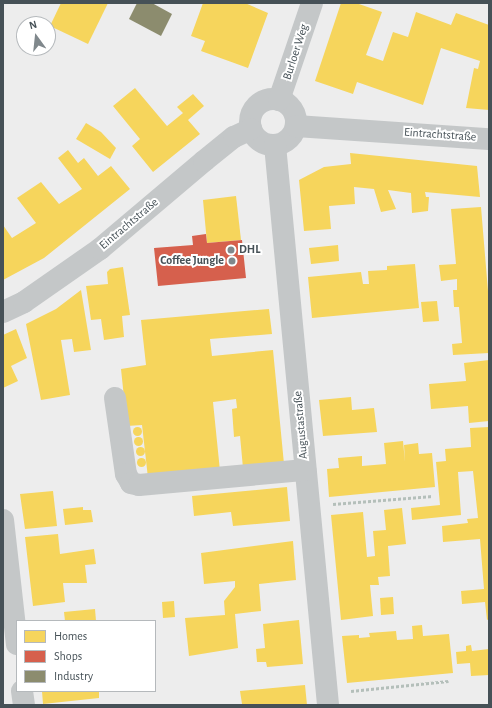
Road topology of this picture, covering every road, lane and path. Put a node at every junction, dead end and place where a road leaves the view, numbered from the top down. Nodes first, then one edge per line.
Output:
1 (312, 3) edge
2 (279, 100) junction
3 (296, 126) junction
4 (251, 129) junction
5 (489, 138) edge
6 (275, 145) junction
7 (3, 312) edge
8 (115, 398) dead end
9 (305, 470) junction
10 (433, 496) dead end
11 (309, 506) junction
12 (3, 520) edge
13 (16, 635) edge
14 (448, 681) dead end
15 (22, 692) edge
16 (327, 699) edge
17 (24, 705) edge

1 - 2 street, Burloer Weg
2 - 3 street
2 - 4 street
3 - 5 street, Eintrachtstraße
3 - 6 street
4 - 6 street
4 - 7 street, Eintrachtstraße
6 - 9 street, Augustastraße
8 - 9 street
9 - 11 street, Augustastraße
10 - 11 path
11 - 16 street, Augustastraße
12 - 13 street
14 - 16 path
15 - 17 street

